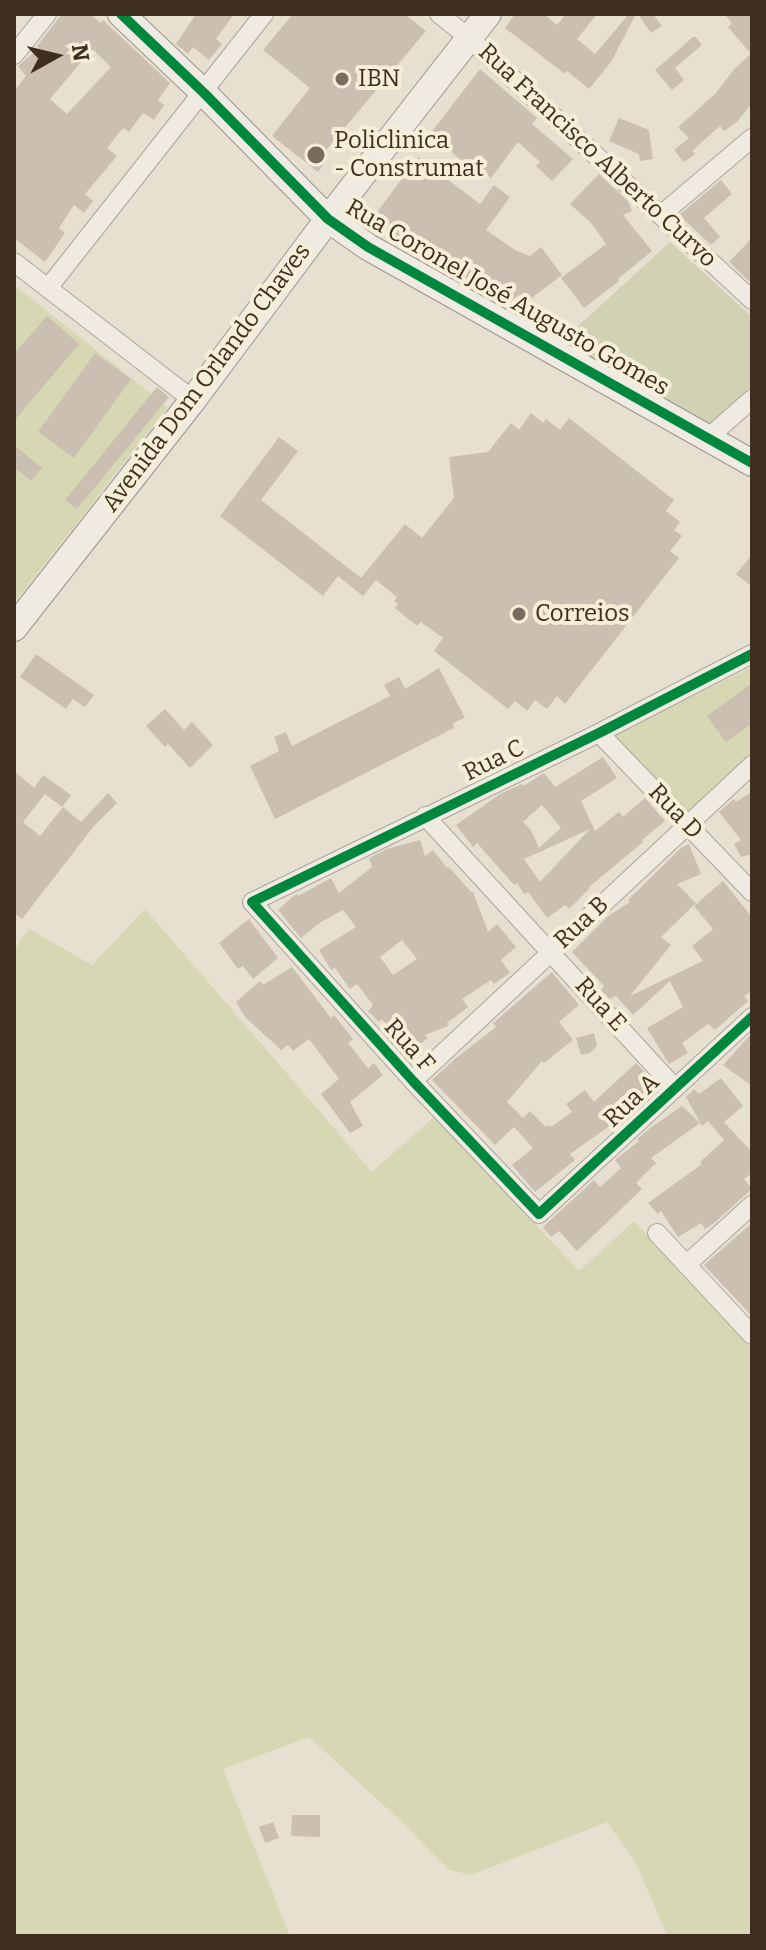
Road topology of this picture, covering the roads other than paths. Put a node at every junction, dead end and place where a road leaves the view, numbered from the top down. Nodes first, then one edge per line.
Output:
1 (47, 14) edge
2 (121, 14) edge
3 (264, 14) edge
4 (439, 14) edge
5 (488, 14) edge
6 (469, 38) junction
7 (14, 55) edge
8 (204, 93) junction
9 (752, 138) edge
10 (662, 214) junction
11 (328, 219) junction
12 (14, 262) edge
13 (48, 288) junction
14 (752, 300) edge
15 (752, 399) edge
16 (193, 400) junction
17 (709, 437) junction
18 (752, 463) edge
19 (14, 628) edge
20 (752, 654) edge
21 (599, 733) junction
22 (752, 765) edge
23 (425, 816) junction
24 (688, 825) junction
25 (752, 892) edge
26 (252, 902) joint
27 (551, 951) junction
28 (752, 1017) edge
29 (413, 1081) junction
30 (675, 1088) junction
31 (752, 1205) edge
32 (539, 1214) joint
33 (657, 1233) dead end
34 (687, 1264) junction
35 (752, 1335) edge

1 - 7 street
2 - 8 street, Rua Coronel José Augusto Gomes
3 - 8 street
4 - 6 street, Rua Francisco Alberto Curvo
5 - 6 street, Avenida Dom Orlando Chaves
6 - 10 street, Rua Francisco Alberto Curvo
6 - 11 street, Avenida Dom Orlando Chaves
8 - 11 street, Rua Coronel José Augusto Gomes
8 - 13 street
9 - 10 street
10 - 14 street, Rua Francisco Alberto Curvo
11 - 16 street, Avenida Dom Orlando Chaves
11 - 17 street, Rua Coronel José Augusto Gomes
12 - 13 street
13 - 16 street
15 - 17 street
16 - 19 street, Avenida Dom Orlando Chaves
17 - 18 street, Rua Coronel José Augusto Gomes
20 - 21 street, Rua C
21 - 23 street, Rua C
21 - 24 street, Rua D
22 - 24 street, Rua B
23 - 26 street, Rua C
23 - 27 street, Rua E
24 - 25 street, Rua D
24 - 27 street, Rua B
26 - 29 street, Rua F
27 - 29 street, Rua B
27 - 30 street, Rua E
28 - 30 street, Rua A
29 - 32 street, Rua F
30 - 32 street, Rua A
31 - 34 street
33 - 34 street
34 - 35 street

